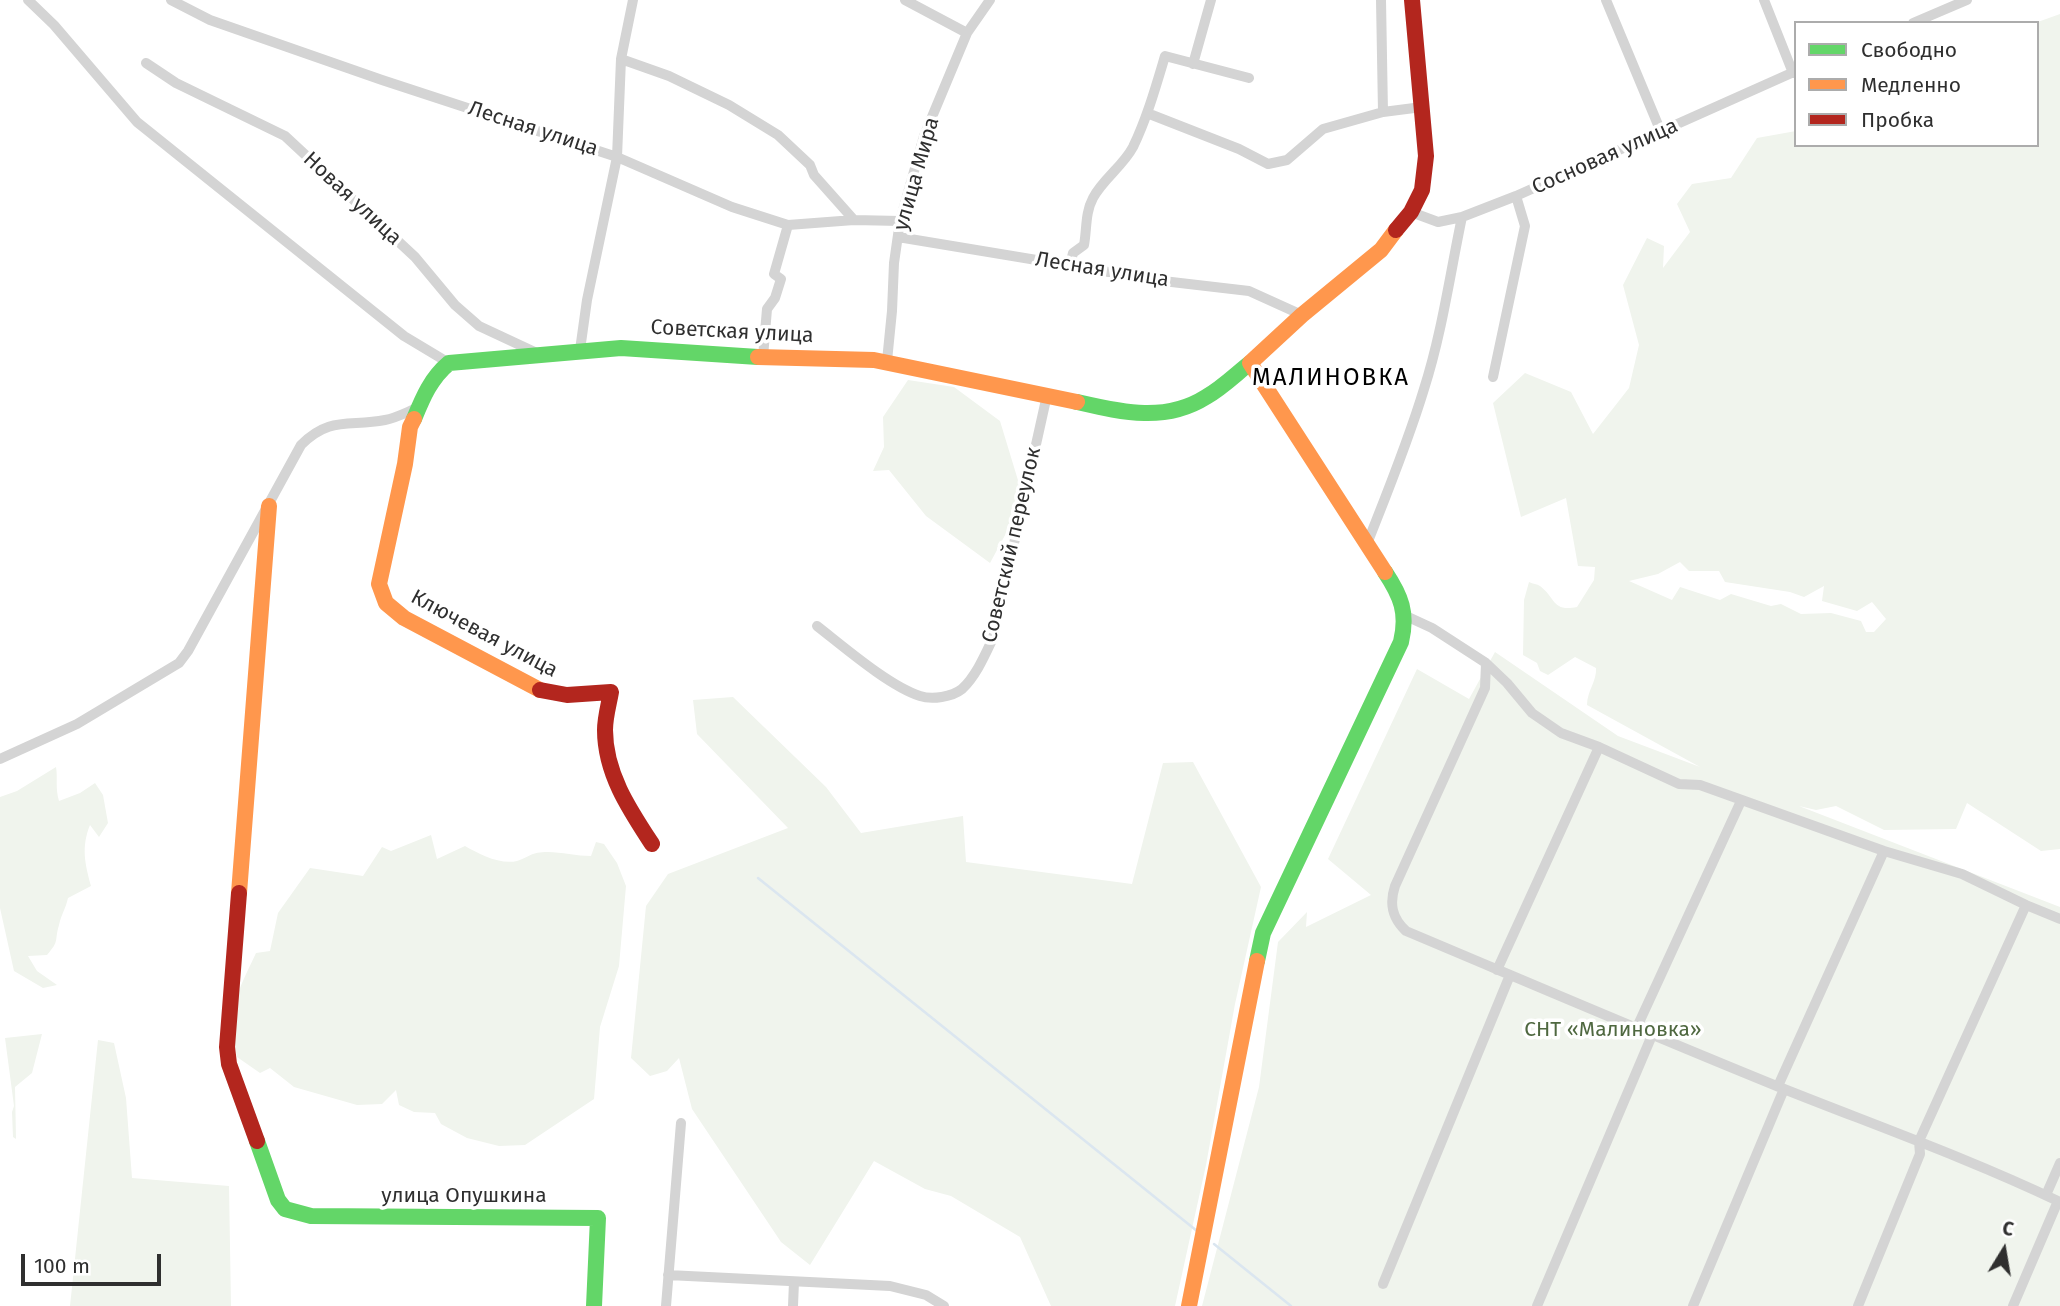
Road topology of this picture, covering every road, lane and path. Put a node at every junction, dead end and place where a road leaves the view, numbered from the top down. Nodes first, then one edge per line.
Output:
1 (28, 0) edge
2 (172, 0) edge
3 (633, 0) edge
4 (905, 0) edge
5 (990, 0) edge
6 (1211, 0) edge
7 (1381, 0) edge
8 (1412, 0) edge
9 (1606, 0) edge
10 (1764, 0) edge
11 (1967, 0) edge
12 (1918, 21) edge
13 (967, 33) junction
14 (621, 59) junction
15 (146, 63) dead end
16 (1194, 64) junction
17 (1794, 72) edge
18 (1249, 78) dead end
19 (1422, 107) junction
20 (1383, 112) junction
21 (1147, 113) junction
22 (1661, 132) junction
23 (617, 157) junction
24 (1516, 197) junction
25 (1411, 212) junction
26 (1462, 217) junction
27 (853, 220) junction
28 (900, 221) junction
29 (788, 225) junction
30 (898, 237) junction
31 (1070, 265) junction
32 (1303, 315) junction
33 (580, 350) junction
34 (541, 355) junction
35 (763, 357) junction
36 (887, 361) junction
37 (449, 363) junction
38 (1251, 363) junction
39 (1493, 377) dead end
40 (1047, 394) junction
41 (417, 408) junction
42 (269, 506) junction
43 (1367, 544) junction
44 (1406, 616) junction
45 (817, 626) dead end
46 (1486, 663) junction
47 (1599, 747) junction
48 (0, 759) edge
49 (1741, 801) junction
50 (652, 844) dead end
51 (1884, 851) junction
52 (2026, 905) junction
53 (2060, 919) edge
54 (1497, 970) junction
55 (1510, 975) junction
56 (1637, 1027) junction
57 (1653, 1033) junction
58 (1781, 1087) junction
59 (681, 1124) dead end
60 (1919, 1141) junction
61 (2060, 1163) edge
62 (2046, 1195) junction
63 (2059, 1201) edge
64 (668, 1275) junction
65 (794, 1282) junction
66 (1383, 1284) dead end
67 (594, 1306) edge
68 (666, 1306) edge
69 (793, 1306) edge
70 (944, 1306) edge
71 (1189, 1306) edge
72 (1537, 1306) edge
73 (1693, 1306) edge
74 (1858, 1306) edge
75 (2013, 1306) edge

1 - 37 street
2 - 23 street, Лесная улица
3 - 14 street
4 - 13 street
5 - 13 street, улица Мира
6 - 16 street
7 - 20 street
8 - 19 street, Советская улица
9 - 22 street
10 - 17 street
11 - 12 street
13 - 28 street, улица Мира
14 - 23 street
14 - 27 street
15 - 34 street, Новая улица
16 - 18 street
16 - 21 street
17 - 22 street, Сосновая улица
19 - 20 street
19 - 25 street, Советская улица
20 - 21 street
21 - 31 street
22 - 24 street, Сосновая улица
23 - 29 street, Лесная улица
23 - 33 street
24 - 26 street, Сосновая улица
24 - 39 street
25 - 26 street, Сосновая улица
25 - 32 street, Советская улица
26 - 43 street
27 - 28 street, Лесная улица
27 - 29 street, Лесная улица
28 - 30 street, улица Мира
29 - 35 street
30 - 31 street, Лесная улица
30 - 36 street, улица Мира
31 - 32 street, Лесная улица
32 - 38 street, Советская улица
33 - 34 street, Советская улица
33 - 35 street, Советская улица
34 - 37 street, Советская улица
35 - 36 street, Советская улица
36 - 40 street, Советская улица
37 - 41 street
38 - 40 street, Советская улица
38 - 43 street
40 - 45 street, Советский переулок
41 - 42 street
41 - 50 street, Ключевая улица
42 - 48 street
42 - 67 street, улица Опушкина
43 - 44 street
44 - 46 street
44 - 71 street
46 - 47 street
46 - 54 street
47 - 49 street
47 - 54 street
49 - 51 street
49 - 56 street
51 - 52 street
51 - 58 street
52 - 53 street
52 - 60 street
54 - 55 street
55 - 56 street
55 - 66 street
56 - 57 street
57 - 58 street
57 - 72 street
58 - 60 street
58 - 73 street
59 - 64 street
60 - 62 street
60 - 74 street
61 - 62 street
62 - 63 street
63 - 75 street
64 - 65 street
64 - 68 street
65 - 69 street
65 - 70 street

